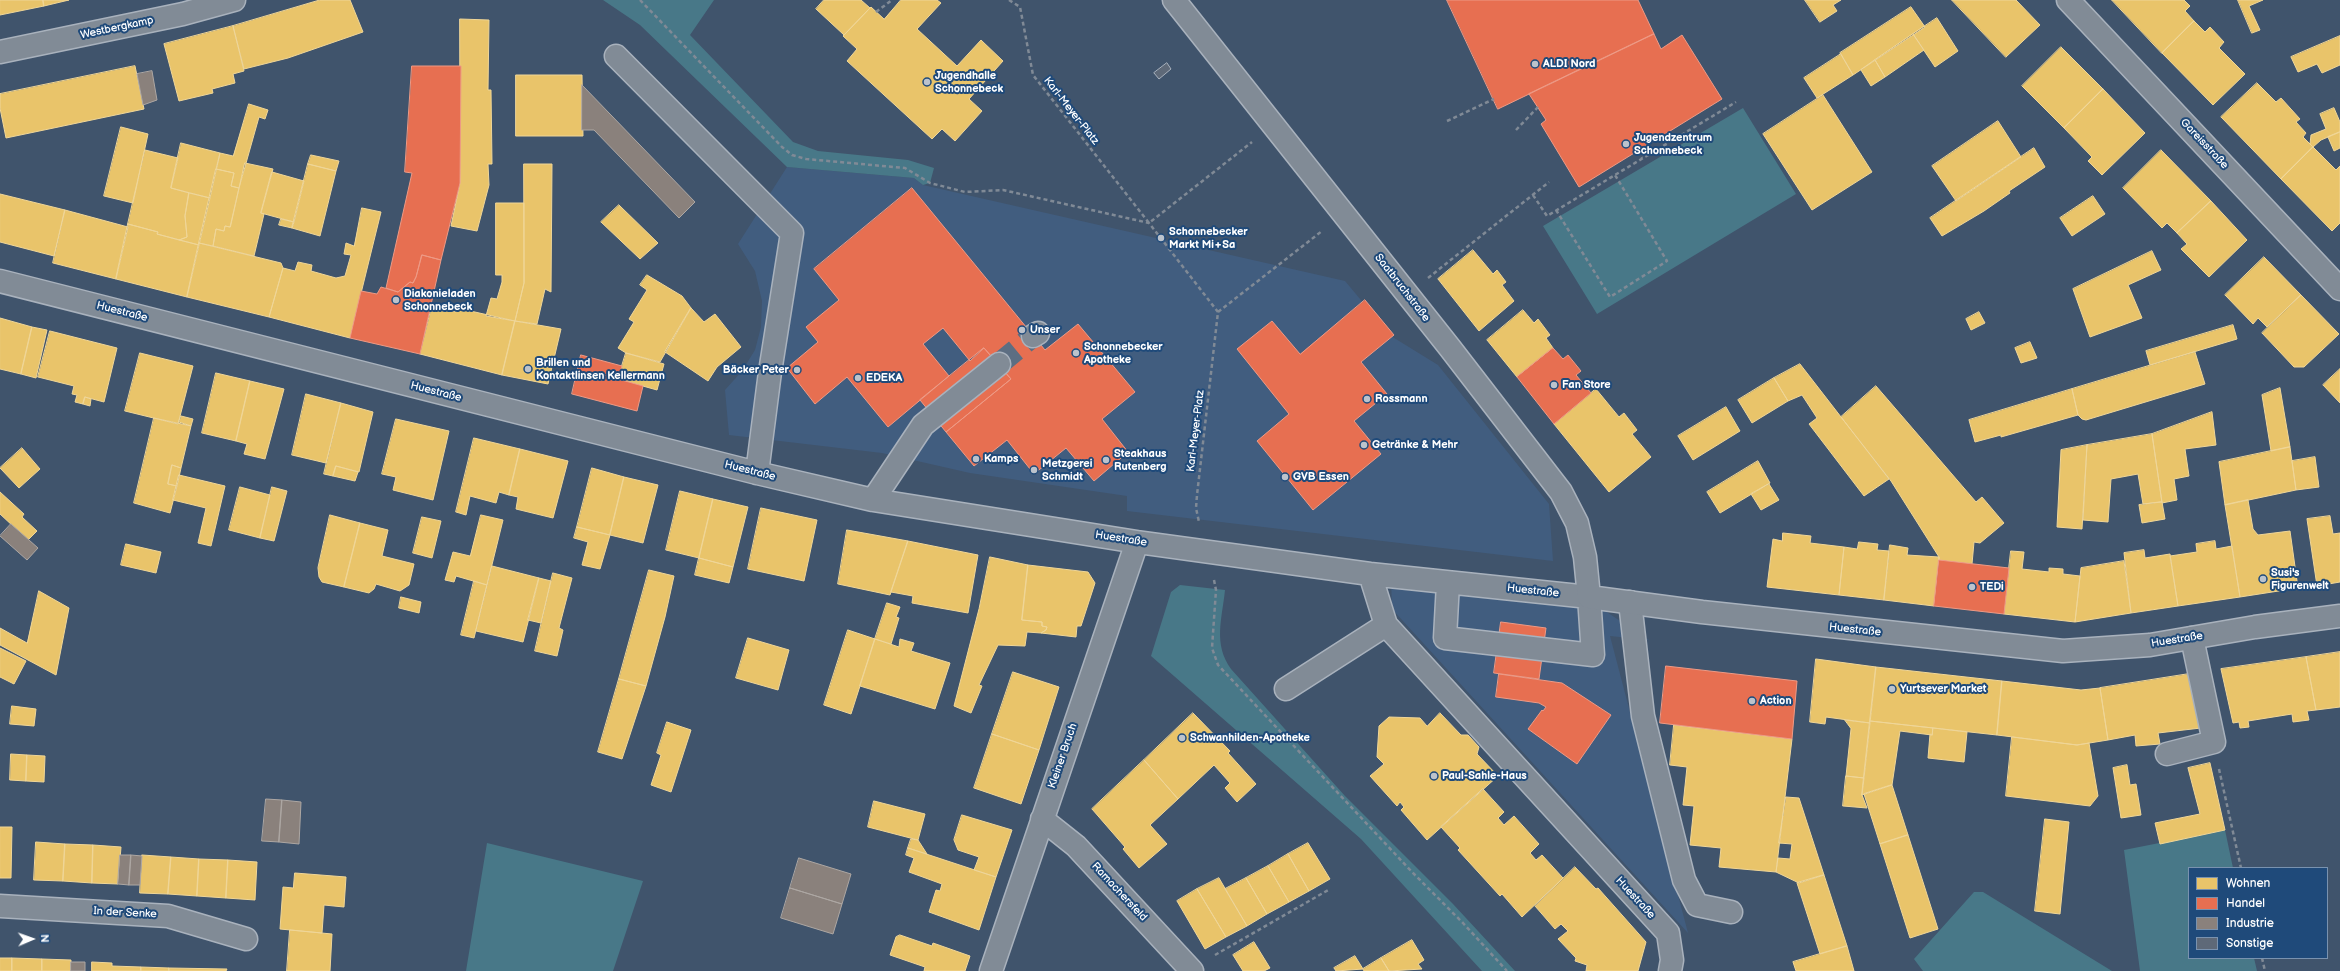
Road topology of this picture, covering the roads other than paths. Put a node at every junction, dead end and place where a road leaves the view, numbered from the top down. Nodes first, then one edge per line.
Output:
1 (234, 0) edge
2 (1174, 0) edge
3 (2068, 0) edge
4 (181, 7) edge
5 (0, 52) edge
6 (616, 56) dead end
7 (0, 281) edge
8 (2340, 289) edge
9 (999, 364) tunnel mouth
10 (756, 473) junction
11 (873, 500) junction
12 (1137, 542) junction
13 (1370, 574) junction
14 (1448, 583) junction
15 (1589, 597) junction
16 (1630, 602) junction
17 (2340, 616) edge
18 (1386, 625) junction
19 (2192, 638) junction
20 (1286, 689) dead end
21 (2167, 754) dead end
22 (1042, 819) junction
23 (0, 906) edge
24 (1732, 912) dead end
25 (246, 939) dead end
26 (991, 971) edge
27 (1191, 971) edge
28 (1670, 971) edge

1 - 4 street, Westbergkamp
2 - 15 street, Saatbruchstraße
3 - 8 street, Gareisstraße
4 - 5 street, Westbergkamp
6 - 10 street
7 - 10 street, Huestraße
9 - 11 street
10 - 11 street, Huestraße
11 - 12 street, Huestraße
12 - 13 street, Huestraße
12 - 22 street, Kleiner Bruch
13 - 14 street, Huestraße
13 - 18 street, Huestraße
14 - 15 street, Huestraße
14 - 15 street, Saatbruchstraße
15 - 16 street, Huestraße
16 - 19 street, Huestraße
16 - 24 street
17 - 19 street, Huestraße
18 - 20 street
18 - 28 street, Huestraße
19 - 21 street
22 - 26 street, Kleiner Bruch
22 - 27 street, Ramachersfeld
23 - 25 street, In der Senke

